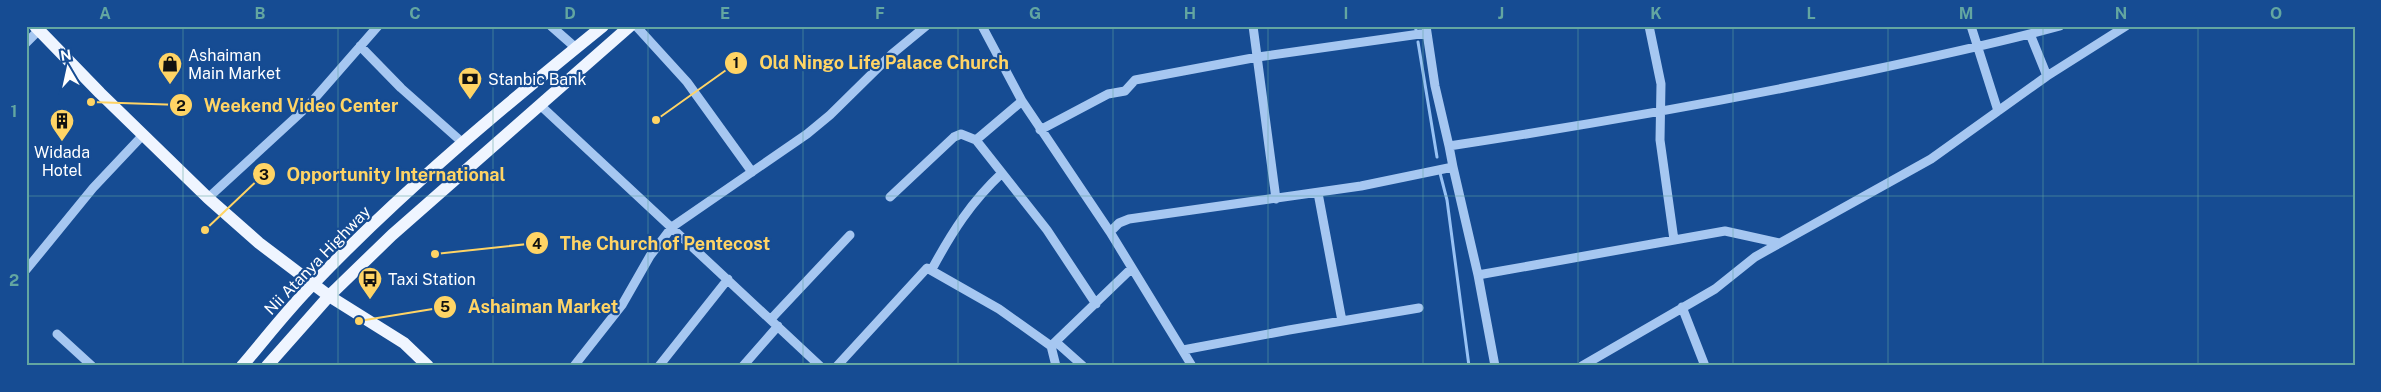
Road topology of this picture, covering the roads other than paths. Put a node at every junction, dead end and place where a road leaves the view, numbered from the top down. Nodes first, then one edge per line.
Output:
1 (378, 26) edge
2 (552, 26) edge
3 (603, 26) edge
4 (630, 26) edge
5 (636, 26) edge
6 (926, 26) edge
7 (982, 26) edge
8 (1253, 26) edge
9 (1650, 26) edge
10 (1971, 26) edge
11 (2060, 26) edge
12 (2126, 26) edge
13 (37, 28) edge
14 (1426, 30) edge
15 (2030, 34) junction
16 (26, 43) edge
17 (360, 46) junction
18 (1978, 47) junction
19 (576, 48) junction
20 (1258, 57) junction
21 (2047, 76) junction
22 (1022, 102) junction
23 (541, 106) junction
24 (1998, 111) junction
25 (1661, 112) junction
26 (1040, 130) junction
27 (143, 135) junction
28 (976, 140) junction
29 (463, 143) junction
30 (1449, 146) junction
31 (1454, 167) junction
32 (752, 172) junction
33 (1002, 173) junction
34 (1318, 193) junction
35 (208, 198) junction
36 (890, 198) dead end
37 (1276, 199) junction
38 (672, 227) junction
39 (1110, 232) junction
40 (850, 234) dead end
41 (1674, 240) junction
42 (1780, 244) junction
43 (1132, 268) junction
44 (932, 269) junction
45 (26, 270) edge
46 (1478, 275) junction
47 (728, 279) junction
48 (312, 284) junction
49 (329, 296) junction
50 (1096, 304) junction
51 (1419, 308) dead end
52 (1682, 308) junction
53 (1342, 321) junction
54 (774, 323) junction
55 (57, 334) dead end
56 (1054, 344) junction
57 (1183, 350) junction
58 (92, 366) edge
59 (242, 366) edge
60 (267, 366) edge
61 (428, 366) edge
62 (574, 366) edge
63 (659, 366) edge
64 (743, 366) edge
65 (820, 366) edge
66 (837, 366) edge
67 (1056, 366) edge
68 (1083, 366) edge
69 (1192, 366) edge
70 (1495, 366) edge
71 (1582, 366) edge
72 (1705, 366) edge

1 - 17 street
2 - 19 street
3 - 19 main road, Nii Atanya Highway
4 - 23 main road
5 - 32 street
6 - 32 street
7 - 22 street
8 - 20 street
9 - 25 street
10 - 18 street
11 - 15 street
12 - 21 street
13 - 16 street
13 - 27 main road
14 - 20 street
14 - 30 street
15 - 18 street
15 - 21 street
17 - 29 street
17 - 35 street
18 - 24 street
18 - 25 street
19 - 29 main road, Nii Atanya Highway
20 - 26 street
20 - 37 street
21 - 24 street
22 - 26 street
22 - 28 street
23 - 38 street
23 - 49 main road
24 - 42 street
25 - 30 street
25 - 41 street
26 - 39 street
27 - 35 main road
27 - 45 street
28 - 33 street
28 - 36 street
29 - 48 main road, Nii Atanya Highway
30 - 31 street
31 - 34 street
31 - 46 street
32 - 38 street
33 - 44 street
33 - 50 street
34 - 37 street
34 - 53 street
35 - 48 main road
37 - 39 street
38 - 47 street
38 - 62 street
39 - 43 street
40 - 54 street
41 - 42 street
41 - 46 street
42 - 52 street
43 - 50 street
43 - 57 street
44 - 56 street
44 - 66 street
46 - 70 street
47 - 54 street
47 - 63 street
48 - 49 main road
48 - 59 main road, Nii Atanya Highway
49 - 60 main road
49 - 61 main road
50 - 56 street
51 - 53 street
52 - 71 street
52 - 72 street
53 - 57 street
54 - 64 street
54 - 65 street
55 - 58 street
56 - 67 street
56 - 68 street
57 - 69 street

